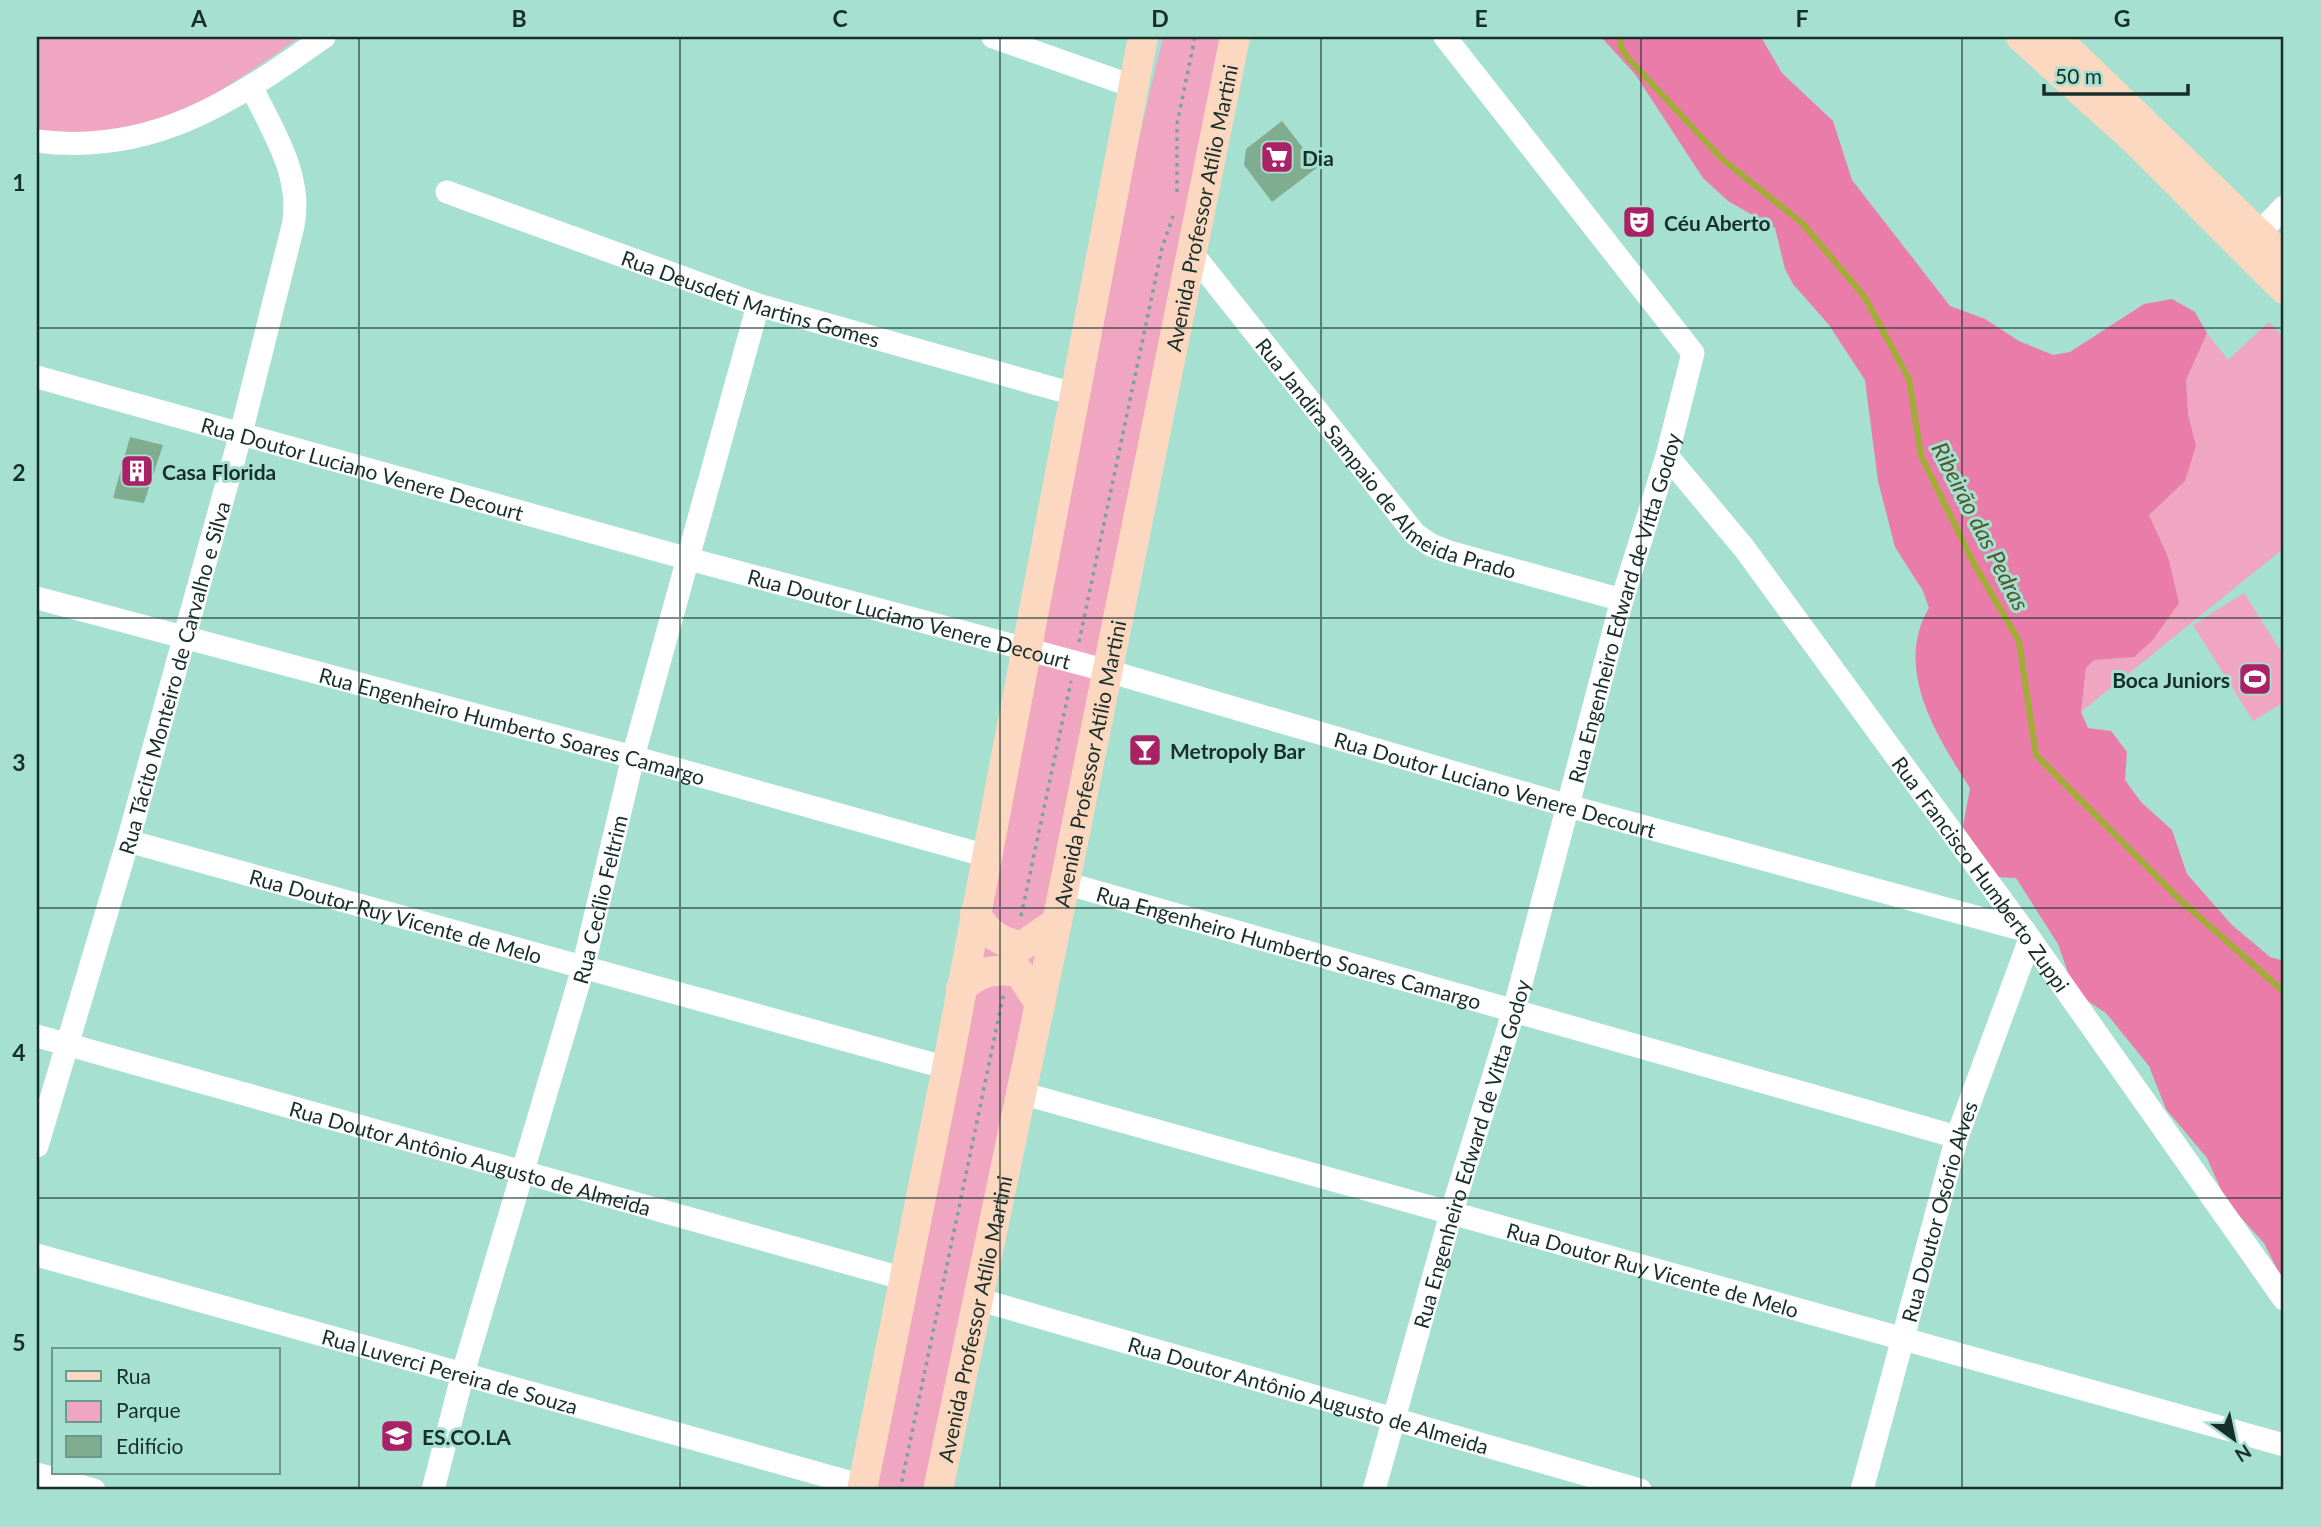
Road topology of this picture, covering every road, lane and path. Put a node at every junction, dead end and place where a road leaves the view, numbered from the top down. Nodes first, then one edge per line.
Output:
1 (324, 37) edge
2 (993, 37) edge
3 (1143, 37) edge
4 (1195, 37) edge
5 (1235, 37) edge
6 (1445, 37) edge
7 (2021, 37) edge
8 (2055, 37) edge
9 (1132, 86) junction
10 (252, 88) junction
11 (37, 141) edge
12 (447, 192) dead end
13 (1177, 202) dead end
14 (2284, 207) edge
15 (1174, 213) dead end
16 (2268, 252) edge
17 (1192, 253) junction
18 (2284, 289) edge
19 (758, 306) junction
20 (37, 377) edge
21 (1059, 390) dead end
22 (241, 433) junction
23 (1667, 456) junction
24 (689, 559) junction
25 (37, 598) edge
26 (1622, 600) junction
27 (182, 636) junction
28 (1024, 651) junction
29 (1074, 664) junction
30 (1108, 671) junction
31 (633, 757) junction
32 (1568, 806) junction
33 (128, 841) junction
34 (987, 856) junction
35 (1065, 883) junction
36 (975, 913) junction
37 (1057, 922) junction
38 (2027, 934) junction
39 (1012, 958) junction
40 (583, 968) junction
41 (961, 988) junction
42 (1040, 1004) junction
43 (1514, 1010) junction
44 (37, 1036) edge
45 (65, 1044) junction
46 (947, 1068) junction
47 (1021, 1093) junction
48 (1957, 1136) junction
49 (37, 1146) edge
50 (522, 1170) junction
51 (1451, 1214) junction
52 (37, 1255) edge
53 (905, 1279) junction
54 (977, 1299) junction
55 (2284, 1299) edge
56 (1905, 1337) junction
57 (463, 1373) junction
58 (1396, 1418) junction
59 (2284, 1445) edge
60 (37, 1474) edge
61 (862, 1488) edge
62 (94, 1490) edge
63 (433, 1490) edge
64 (900, 1490) edge
65 (938, 1490) edge
66 (1374, 1490) edge
67 (1640, 1490) edge
68 (1862, 1490) edge

1 - 10 street
2 - 9 street
3 - 9 main road
4 - 13 path
5 - 17 main road, Avenida Professor Atílio Martini
6 - 23 street, Rua Engenheiro Edward de Vitta Godoy
7 - 16 main road
8 - 16 main road
9 - 28 main road
10 - 11 street
10 - 22 street, Rua Tácito Monteiro de Carvalho e Silva
12 - 19 street, Rua Deusdeti Martins Gomes
14 - 16 street
15 - 29 path
16 - 18 main road
17 - 26 street, Rua Jandira Sampaio de Almeida Prado
17 - 30 main road, Avenida Professor Atílio Martini
19 - 21 street, Rua Deusdeti Martins Gomes
19 - 24 street, Rua Cecílio Feltrim
20 - 22 street, Rua Doutor Luciano Venere Decourt
22 - 24 street, Rua Doutor Luciano Venere Decourt
22 - 27 street, Rua Tácito Monteiro de Carvalho e Silva
23 - 26 street, Rua Engenheiro Edward de Vitta Godoy
23 - 38 street, Rua Francisco Humberto Zuppi
24 - 28 street, Rua Doutor Luciano Venere Decourt
24 - 31 street, Rua Cecílio Feltrim
25 - 27 street, Rua Engenheiro Humberto Soares Camargo
26 - 32 street, Rua Engenheiro Edward de Vitta Godoy
27 - 31 street, Rua Engenheiro Humberto Soares Camargo
27 - 33 street, Rua Tácito Monteiro de Carvalho e Silva
28 - 29 street, Rua Doutor Luciano Venere Decourt
28 - 34 main road
29 - 30 street, Rua Doutor Luciano Venere Decourt
29 - 39 path
30 - 32 street, Rua Doutor Luciano Venere Decourt
30 - 35 main road, Avenida Professor Atílio Martini
31 - 34 street, Rua Engenheiro Humberto Soares Camargo
31 - 40 street, Rua Cecílio Feltrim
32 - 38 street, Rua Doutor Luciano Venere Decourt
32 - 43 street, Rua Engenheiro Edward de Vitta Godoy
33 - 40 street, Rua Doutor Ruy Vicente de Melo
33 - 45 street, Rua Tácito Monteiro de Carvalho e Silva
34 - 36 main road
35 - 37 main road, Avenida Professor Atílio Martini
35 - 43 street, Rua Engenheiro Humberto Soares Camargo
36 - 39 main road
36 - 41 main road
37 - 39 main road
37 - 42 main road, Avenida Professor Atílio Martini
38 - 48 street, Rua Doutor Osório Alves
38 - 55 street, Rua Francisco Humberto Zuppi
39 - 41 main road
39 - 42 main road
39 - 64 path
40 - 46 street, Rua Doutor Ruy Vicente de Melo
40 - 50 street, Rua Cecílio Feltrim
41 - 46 main road
42 - 47 main road, Avenida Professor Atílio Martini
43 - 48 street, Rua Engenheiro Humberto Soares Camargo
43 - 51 street, Rua Engenheiro Edward de Vitta Godoy
44 - 45 street, Rua Doutor Antônio Augusto de Almeida
45 - 49 street, Rua Tácito Monteiro de Carvalho e Silva
45 - 50 street, Rua Doutor Antônio Augusto de Almeida
46 - 53 main road
47 - 51 street, Rua Doutor Ruy Vicente de Melo
47 - 54 main road, Avenida Professor Atílio Martini
48 - 56 street, Rua Doutor Osório Alves
50 - 53 street, Rua Doutor Antônio Augusto de Almeida
50 - 57 street, Rua Cecílio Feltrim
51 - 56 street, Rua Doutor Ruy Vicente de Melo
51 - 58 street, Rua Engenheiro Edward de Vitta Godoy
52 - 57 street, Rua Luverci Pereira de Souza
53 - 61 main road
54 - 58 street, Rua Doutor Antônio Augusto de Almeida
54 - 65 main road, Avenida Professor Atílio Martini
56 - 59 street, Rua Doutor Ruy Vicente de Melo
56 - 68 street, Rua Doutor Osório Alves
57 - 61 street, Rua Luverci Pereira de Souza
57 - 63 street, Rua Cecílio Feltrim
58 - 66 street, Rua Engenheiro Edward de Vitta Godoy
58 - 67 street, Rua Doutor Antônio Augusto de Almeida
60 - 62 street

